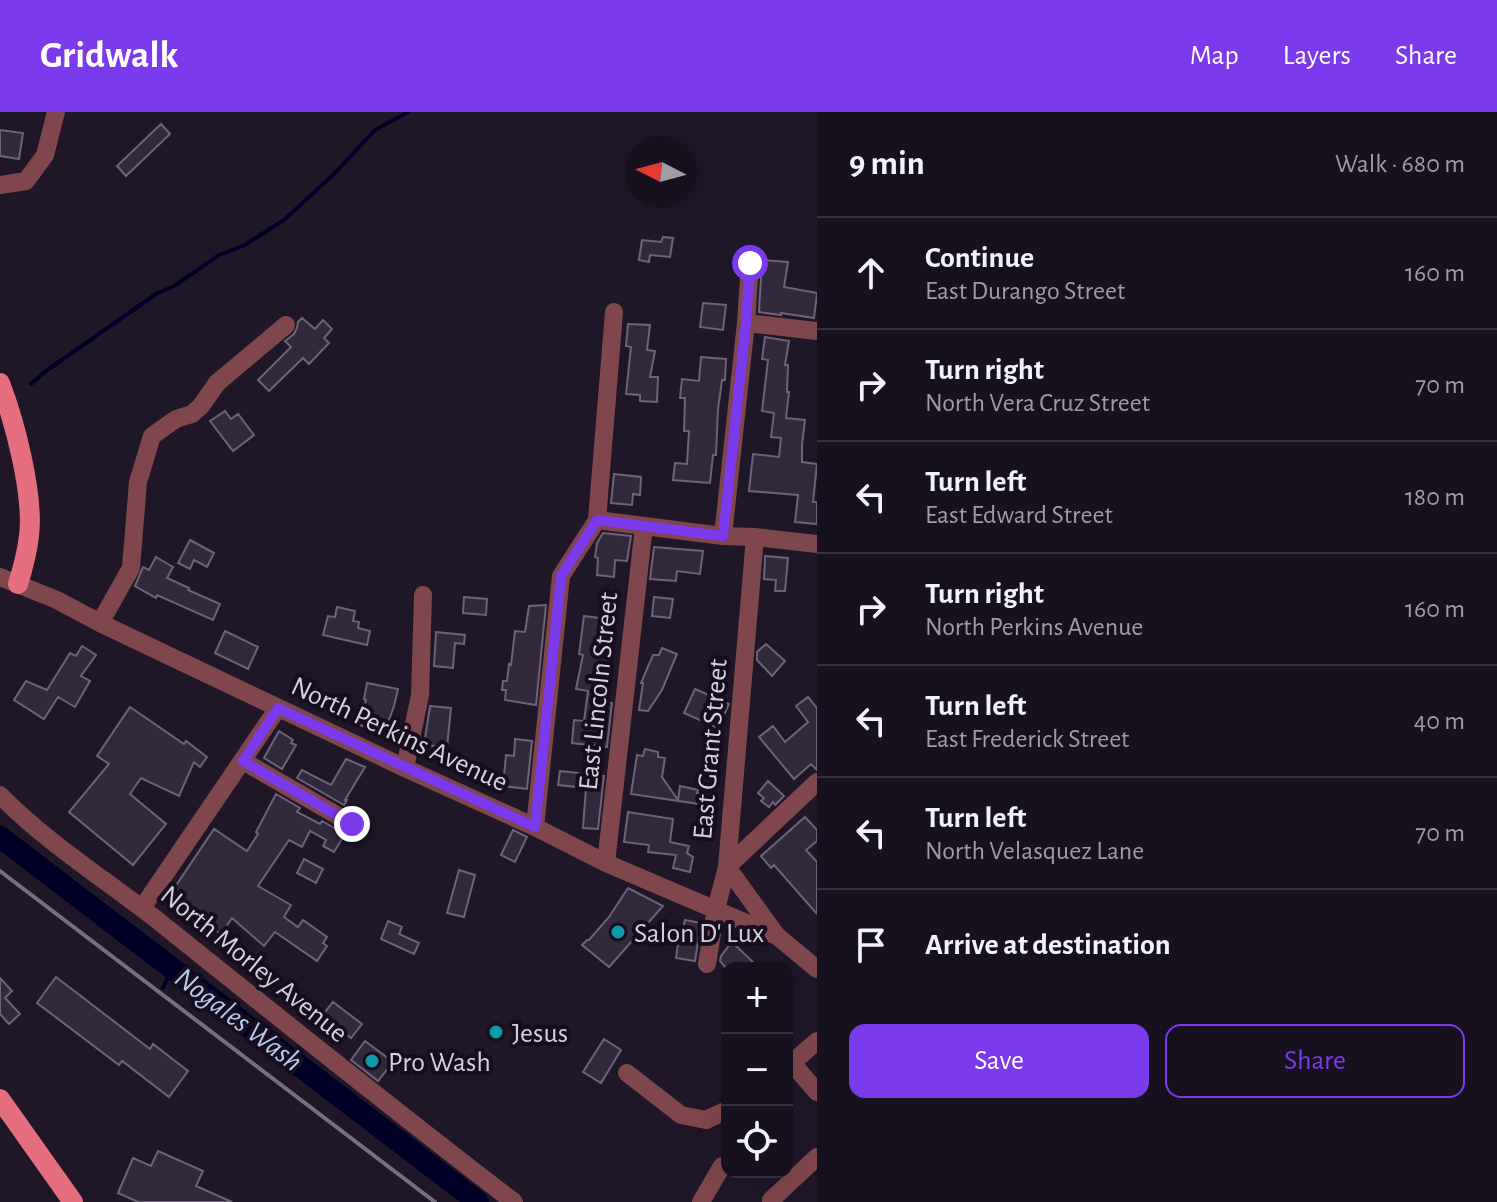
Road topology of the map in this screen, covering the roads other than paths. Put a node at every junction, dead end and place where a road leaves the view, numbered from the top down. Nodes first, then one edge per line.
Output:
1 (56, 112) edge
2 (0, 185) edge
3 (750, 263) dead end
4 (614, 312) dead end
5 (746, 323) junction
6 (286, 325) dead end
7 (817, 331) edge
8 (0, 383) edge
9 (597, 520) junction
10 (644, 526) junction
11 (723, 536) junction
12 (755, 537) junction
13 (817, 544) edge
14 (9, 581) edge
15 (423, 595) dead end
16 (100, 623) junction
17 (278, 708) junction
18 (243, 761) junction
19 (405, 768) junction
20 (817, 782) edge
21 (0, 795) edge
22 (352, 824) dead end
23 (535, 827) junction
24 (606, 863) junction
25 (727, 867) junction
26 (142, 908) junction
27 (716, 909) junction
28 (777, 936) junction
29 (707, 964) dead end
30 (817, 969) edge
31 (817, 1041) edge
32 (793, 1062) edge
33 (793, 1068) edge
34 (627, 1073) dead end
35 (817, 1092) edge
36 (4, 1111) edge
37 (721, 1113) edge
38 (817, 1157) edge
39 (721, 1168) edge
40 (73, 1202) edge
41 (514, 1202) edge
42 (701, 1202) edge
43 (772, 1202) edge

1 - 2 street
3 - 5 street
4 - 9 street
5 - 7 street
5 - 11 street
6 - 16 street
8 - 14 main road
9 - 10 street
9 - 23 street
10 - 11 street
10 - 24 street, East Lincoln Street
11 - 12 street
12 - 13 street
12 - 25 street, East Grant Street
14 - 16 street, North Perkins Avenue
15 - 19 street
16 - 17 street, North Perkins Avenue
17 - 18 street
17 - 19 street, North Perkins Avenue
18 - 22 street
18 - 26 street
19 - 23 street, North Perkins Avenue
20 - 25 street
21 - 26 street, North Morley Avenue
23 - 24 street, North Perkins Avenue
24 - 27 street, North Perkins Avenue
25 - 27 street, East Grant Street
25 - 28 street
26 - 41 street, North Morley Avenue
27 - 28 street, North Perkins Avenue
27 - 29 street, East Grant Street
28 - 30 street
31 - 32 street
33 - 35 street
34 - 37 street
36 - 40 main road
38 - 43 street
39 - 42 street

